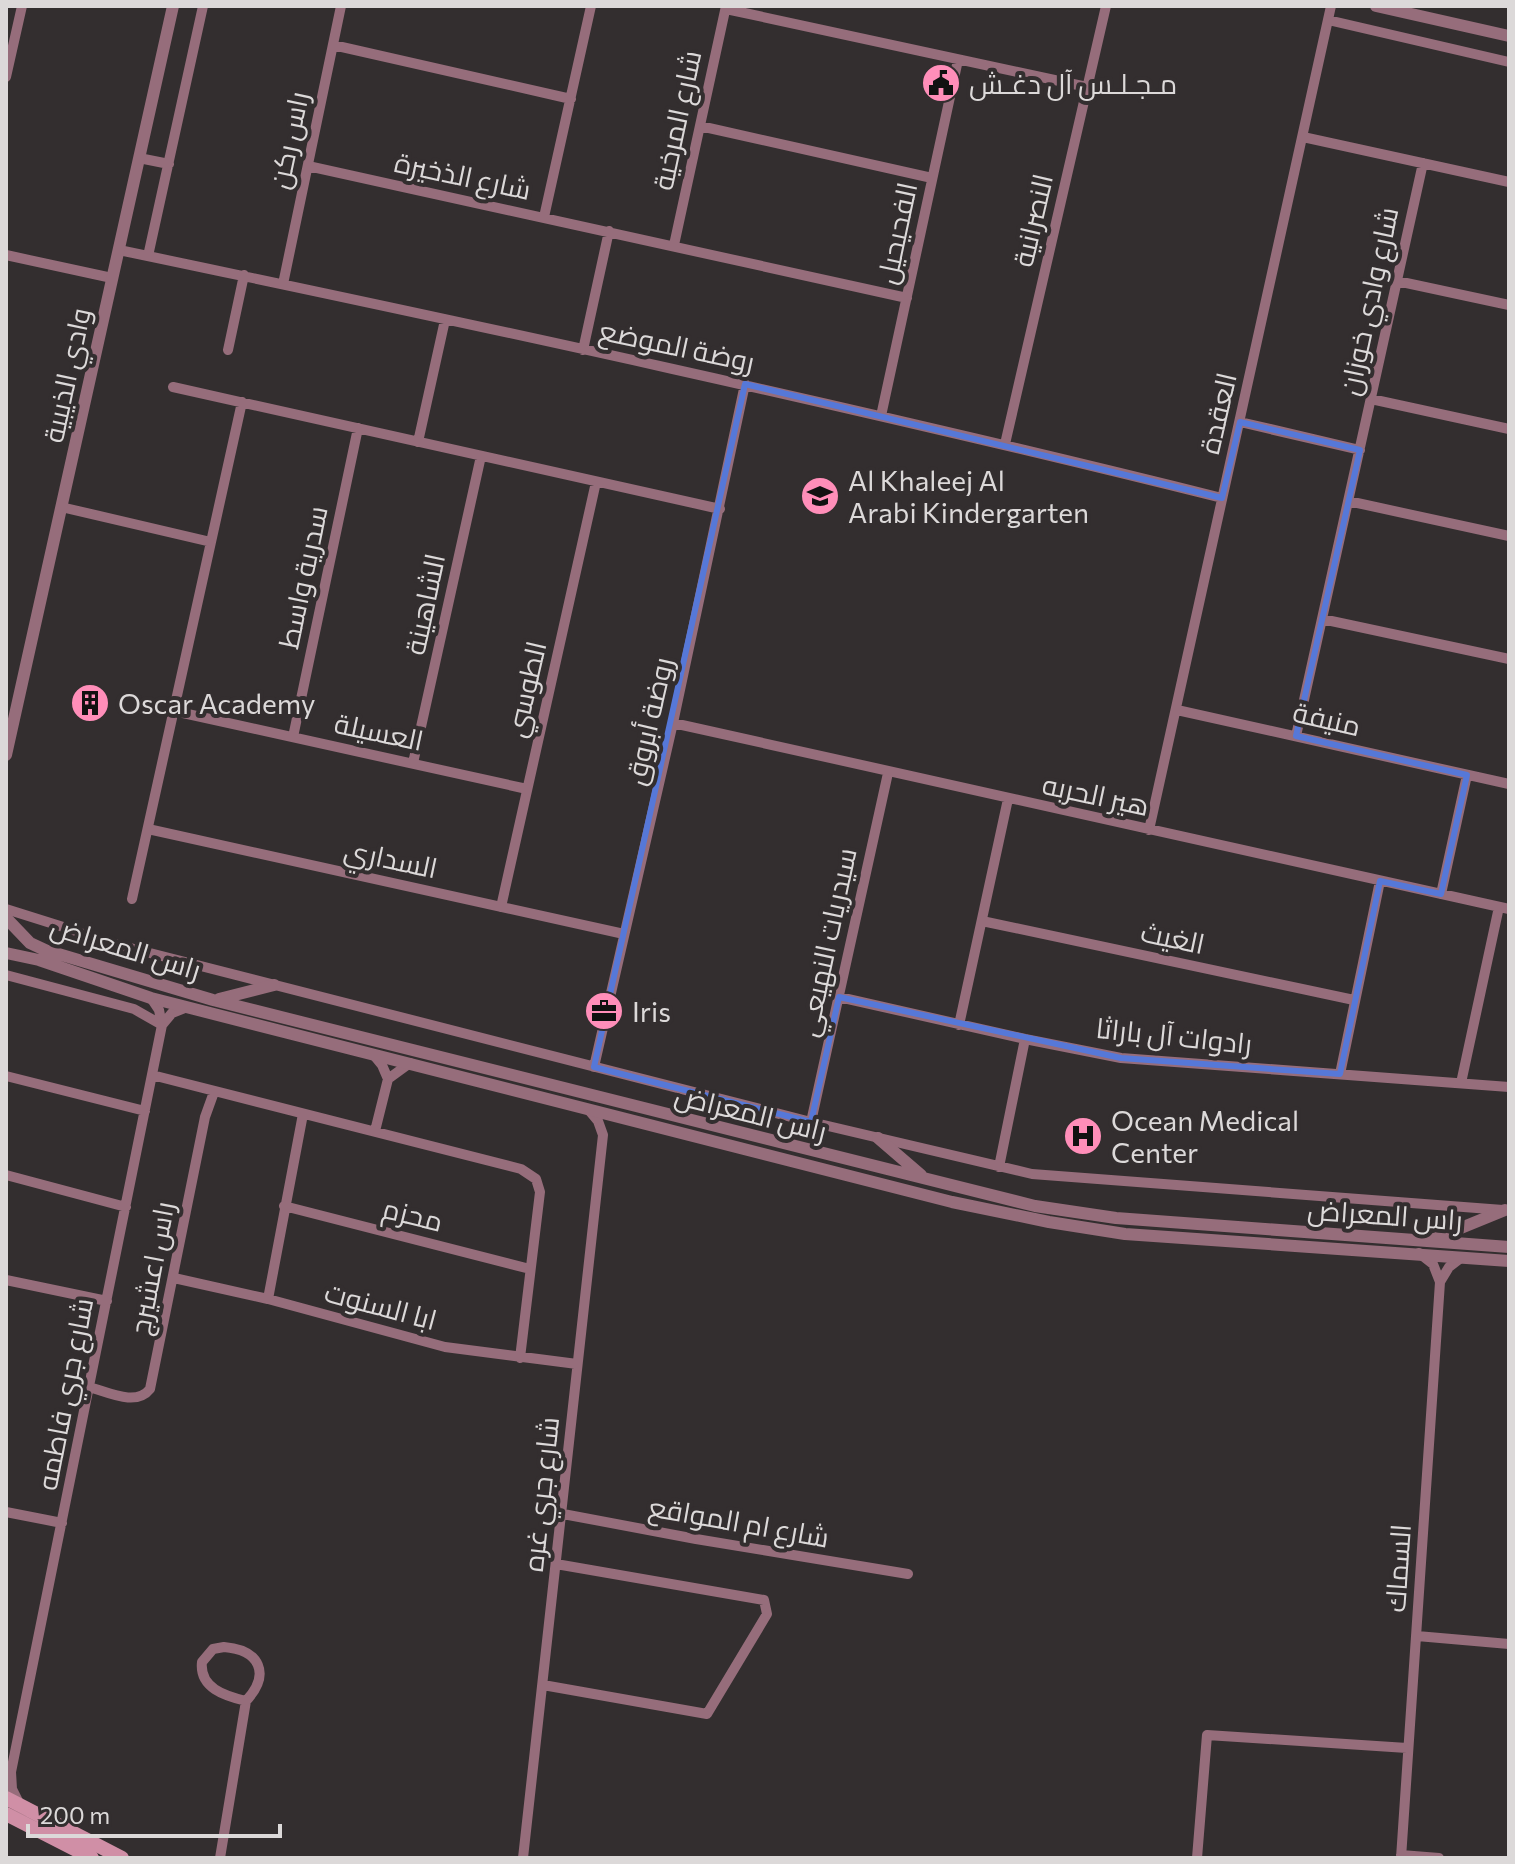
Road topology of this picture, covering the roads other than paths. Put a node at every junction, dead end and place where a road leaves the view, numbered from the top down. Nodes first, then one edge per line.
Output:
1 (22, 6) edge
2 (173, 6) edge
3 (203, 6) edge
4 (341, 6) edge
5 (591, 6) edge
6 (1106, 6) edge
7 (1331, 6) edge
8 (1376, 6) edge
9 (726, 7) edge
10 (1328, 20) junction
11 (1509, 36) edge
12 (333, 45) junction
13 (958, 60) junction
14 (1509, 62) edge
15 (7, 72) edge
16 (1087, 87) junction
17 (571, 99) junction
18 (700, 126) junction
19 (1303, 137) junction
20 (139, 158) junction
21 (1423, 163) junction
22 (169, 164) junction
23 (308, 166) junction
24 (932, 178) junction
25 (1509, 182) edge
26 (544, 217) junction
27 (609, 231) junction
28 (674, 245) junction
29 (119, 250) junction
30 (6, 255) edge
31 (148, 256) junction
32 (244, 275) junction
33 (112, 278) junction
34 (1397, 281) junction
35 (283, 284) junction
36 (907, 298) junction
37 (1509, 305) edge
38 (445, 320) junction
39 (228, 350) dead end
40 (583, 350) junction
41 (745, 384) junction
42 (173, 387) dead end
43 (1371, 399) junction
44 (242, 402) junction
45 (881, 416) junction
46 (1240, 422) junction
47 (358, 428) junction
48 (1509, 429) edge
49 (418, 442) junction
50 (1005, 444) junction
51 (1360, 450) junction
52 (481, 456) junction
53 (596, 482) junction
54 (1222, 498) junction
55 (1348, 501) junction
56 (61, 507) junction
57 (720, 509) junction
58 (1509, 536) edge
59 (211, 542) junction
60 (1322, 619) junction
61 (1509, 659) edge
62 (1177, 710) junction
63 (174, 711) junction
64 (673, 723) junction
65 (1296, 736) junction
66 (293, 737) junction
67 (6, 755) edge
68 (413, 763) junction
69 (888, 773) junction
70 (1467, 775) junction
71 (1509, 784) edge
72 (527, 789) junction
73 (1008, 799) junction
74 (148, 829) junction
75 (1149, 830) junction
76 (1380, 881) junction
77 (1441, 894) junction
78 (132, 899) dead end
79 (501, 907) junction
80 (1504, 908) edge
81 (6, 909) edge
82 (6, 917) edge
83 (982, 921) junction
84 (6, 930) edge
85 (624, 934) junction
86 (6, 953) edge
87 (6, 975) edge
88 (274, 985) junction
89 (839, 997) junction
90 (151, 998) junction
91 (213, 1000) junction
92 (1354, 1000) junction
93 (187, 1007) junction
94 (162, 1025) junction
95 (959, 1025) junction
96 (1025, 1039) junction
97 (373, 1054) junction
98 (410, 1063) junction
99 (594, 1067) junction
100 (1340, 1074) junction
101 (152, 1075) junction
102 (6, 1076) edge
103 (388, 1079) junction
104 (1461, 1083) junction
105 (1509, 1087) edge
106 (214, 1092) junction
107 (588, 1109) junction
108 (145, 1111) junction
109 (303, 1114) junction
110 (627, 1120) junction
111 (811, 1122) junction
112 (375, 1131) junction
113 (603, 1135) junction
114 (878, 1138) junction
115 (999, 1167) junction
116 (6, 1175) edge
117 (931, 1181) junction
118 (284, 1206) junction
119 (126, 1207) junction
120 (1507, 1210) edge
121 (1421, 1247) junction
122 (1509, 1247) edge
123 (1462, 1257) junction
124 (1509, 1261) edge
125 (530, 1269) junction
126 (174, 1278) junction
127 (6, 1280) edge
128 (1440, 1282) junction
129 (268, 1299) junction
130 (107, 1301) junction
131 (520, 1358) junction
132 (577, 1364) junction
133 (89, 1387) junction
134 (6, 1512) edge
135 (563, 1514) junction
136 (62, 1523) junction
137 (556, 1564) junction
138 (908, 1574) dead end
139 (1417, 1636) junction
140 (1509, 1644) edge
141 (543, 1685) junction
142 (246, 1701) junction
143 (11, 1743) edge
144 (1407, 1748) junction
145 (8, 1775) edge
146 (6, 1798) edge
147 (20, 1805) junction
148 (6, 1814) edge
149 (1401, 1856) edge
150 (92, 1858) edge
151 (122, 1858) edge
152 (220, 1858) edge
153 (523, 1858) edge
154 (1197, 1858) edge
155 (1439, 1858) edge

1 - 15 street
2 - 20 street, وادي الذيبية
3 - 22 street
4 - 12 street, راس ركن
5 - 17 street
6 - 16 street, النصرانية
7 - 10 street, العقدة
8 - 11 street
9 - 13 street
9 - 18 street, شارع المرخية
10 - 14 street
10 - 19 street, العقدة
12 - 17 street
12 - 23 street, راس ركن
13 - 16 street
13 - 24 street, الفحيحيل
16 - 50 street, النصرانية
17 - 26 street
18 - 24 street
18 - 28 street, شارع المرخية
19 - 21 street
19 - 46 street, العقدة
20 - 22 street
20 - 29 street, وادي الذيبية
21 - 25 street
21 - 34 street, شارع وادي خوزان
22 - 31 street
23 - 26 street, شارع الذخيرة
23 - 35 street, راس ركن
24 - 36 street, الفحيحيل
26 - 27 street, شارع الذخيرة
27 - 28 street, شارع الذخيرة
27 - 40 street
28 - 36 street, شارع الذخيرة
29 - 31 street, روضة الموضع
29 - 33 street, وادي الذيبية
30 - 33 street
31 - 32 street, روضة الموضع
32 - 35 street, روضة الموضع
32 - 39 street
33 - 56 street, وادي الذيبية
34 - 37 street
34 - 43 street, شارع وادي خوزان
35 - 38 street, روضة الموضع
36 - 45 street, الفحيحيل
38 - 40 street, روضة الموضع
38 - 49 street
40 - 41 street, روضة الموضع
41 - 45 street, روضة الموضع
41 - 57 street, روضة أبروق
42 - 44 street
43 - 48 street
43 - 51 street, شارع وادي خوزان
44 - 47 street
44 - 59 street
45 - 50 street, روضة الموضع
46 - 51 street
46 - 54 street, العقدة
47 - 49 street
47 - 66 street, سدرية واسط
49 - 52 street
50 - 54 street, روضة الموضع
51 - 55 street, شارع وادي خوزان
52 - 53 street
52 - 68 street, الشاهينة
53 - 57 street
53 - 72 street, الطوسي
54 - 62 street, العقدة
55 - 58 street
55 - 60 street, شارع وادي خوزان
56 - 59 street
56 - 67 street, وادي الذيبية
57 - 64 street, روضة أبروق
59 - 63 street
60 - 61 street
60 - 65 street, شارع وادي خوزان
62 - 65 street, منيفة
62 - 75 street, العقدة
63 - 66 street, العسيلة
63 - 74 street
64 - 69 street, هير الحربه
64 - 85 street, روضة أبروق
65 - 70 street, منيفة
66 - 68 street, العسيلة
68 - 72 street, العسيلة
69 - 73 street, هير الحربه
69 - 89 street, سيدريات النهيعي
70 - 71 street, منيفة
70 - 77 street
72 - 79 street, الطوسي
73 - 75 street, هير الحربه
73 - 83 street
74 - 78 street
74 - 79 street, السداري
75 - 76 street, هير الحربه
76 - 77 street, هير الحربه
76 - 92 street
77 - 80 street, هير الحربه
79 - 85 street, السداري
80 - 104 street
81 - 88 street, راس المعراض
82 - 84 street
82 - 91 street, راس المعراض
83 - 92 street, الغيث
83 - 95 street
85 - 99 street, روضة أبروق
86 - 90 street, راس المعراض
87 - 94 street, راس المعراض
88 - 91 street
88 - 99 street, راس المعراض
89 - 95 street, رادوات آل باراثا
89 - 111 street, سيدريات النهيعي
90 - 93 street, راس المعراض
90 - 94 street
91 - 117 street, راس المعراض
92 - 100 street
93 - 94 street
93 - 97 street, راس المعراض
94 - 101 street, شارع جري فاطمه
95 - 96 street, رادوات آل باراثا
96 - 100 street, رادوات آل باراثا
96 - 115 street
97 - 98 street, راس المعراض
97 - 103 street
98 - 103 street
98 - 107 street, راس المعراض
99 - 111 street, راس المعراض
100 - 104 street, رادوات آل باراثا
101 - 106 street
101 - 108 street, شارع جري فاطمه
102 - 108 street
103 - 112 street
104 - 105 street, رادوات آل باراثا
106 - 109 street
106 - 126 street, راس اعشيرج
107 - 110 street, راس المعراض
107 - 113 street
108 - 119 street, شارع جري فاطمه
109 - 112 street
109 - 118 street
110 - 113 street
110 - 121 street, راس المعراض
111 - 114 street, راس المعراض
112 - 125 street
113 - 132 street, شارع جري غره
114 - 115 street, راس المعراض
114 - 117 street
115 - 120 street, راس المعراض
116 - 119 street
117 - 121 street, راس المعراض
118 - 125 street, محزم
118 - 129 street
119 - 130 street, شارع جري فاطمه
120 - 121 street
121 - 122 street, راس المعراض
121 - 123 street, راس المعراض
121 - 128 street
123 - 124 street, راس المعراض
123 - 128 street
125 - 131 street
126 - 129 street, ابا السنوت
126 - 133 street, راس اعشيرج
127 - 130 street
128 - 139 street, السماك
129 - 131 street, ابا السنوت
130 - 133 street, شارع جري فاطمه
131 - 132 street, ابا السنوت
132 - 135 street, شارع جري غره
133 - 136 street, شارع جري فاطمه
134 - 136 street
135 - 137 street, شارع جري غره
135 - 138 street, شارع ام المواقع
136 - 143 street, شارع جري فاطمه
137 - 141 street, شارع جري غره
137 - 141 street
139 - 140 street
139 - 144 street, السماك
141 - 153 street, شارع جري غره
142 - 142 street
142 - 152 street
143 - 145 street, شارع جري فاطمه
144 - 149 street, السماك
144 - 154 street
145 - 147 street, شارع جري فاطمه
146 - 147 main road
147 - 151 main road
148 - 150 main road
149 - 155 street

